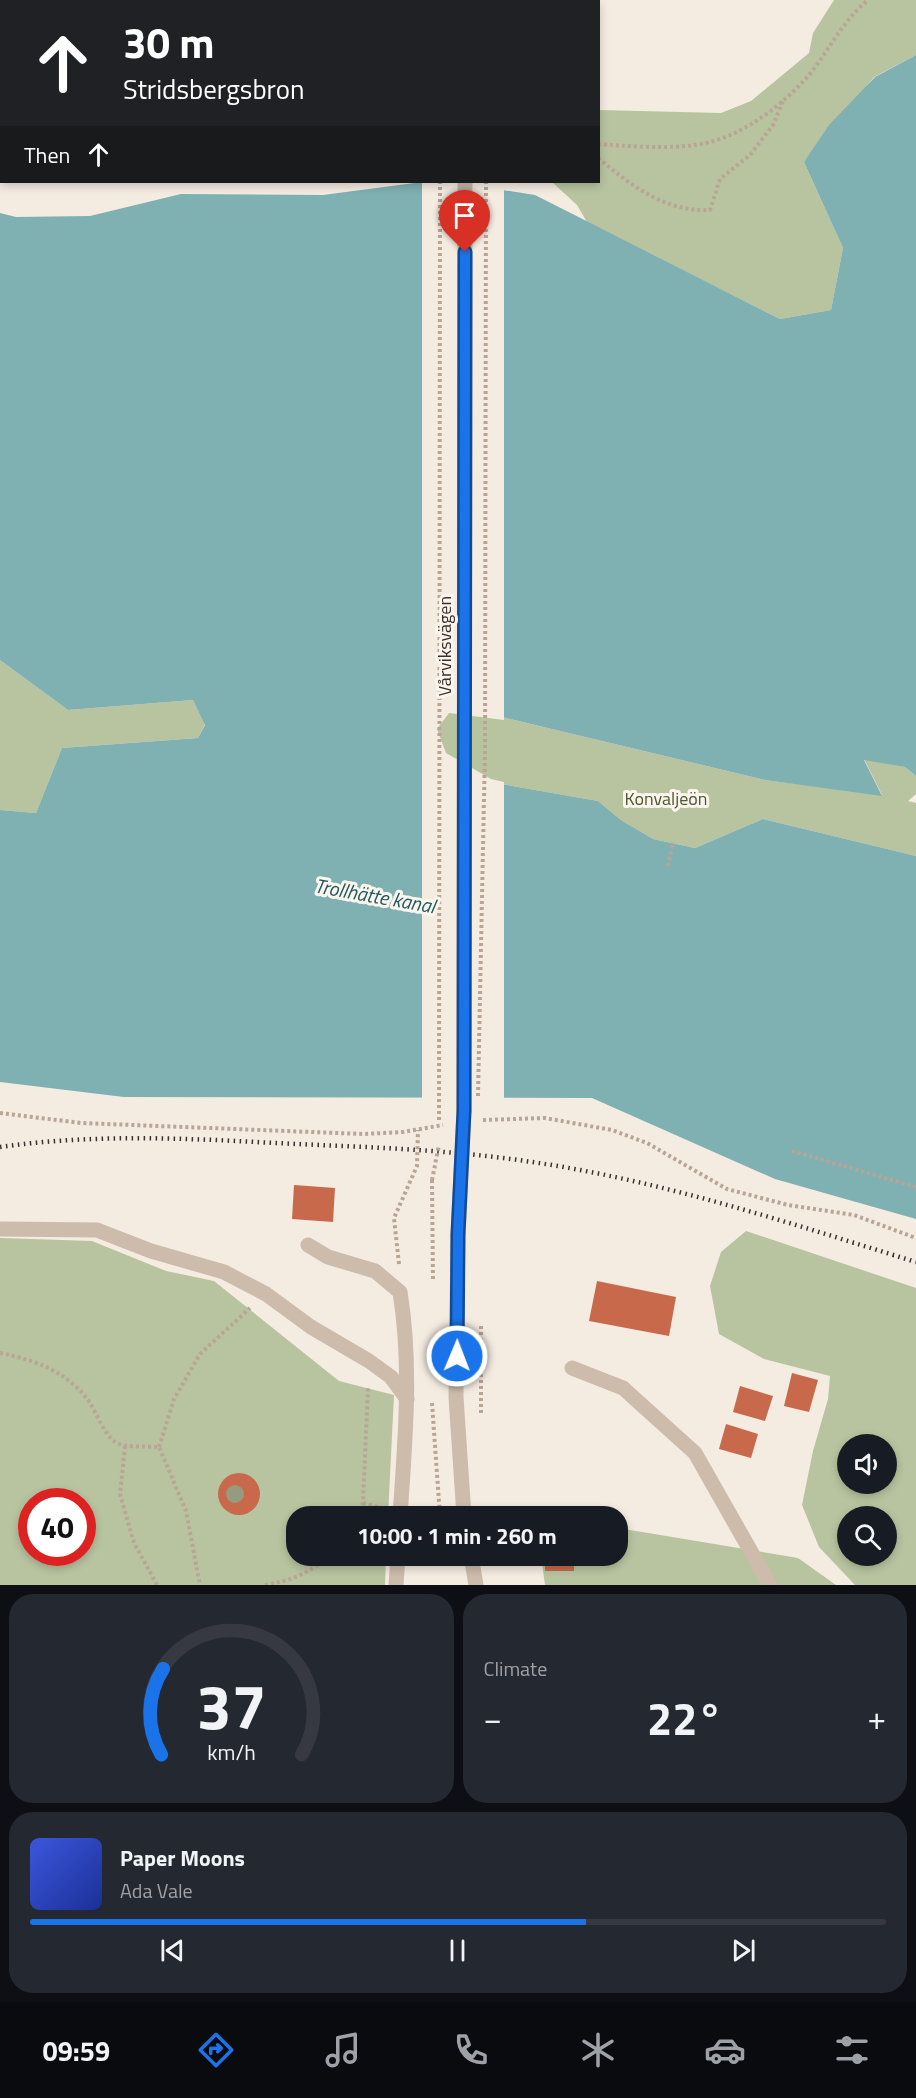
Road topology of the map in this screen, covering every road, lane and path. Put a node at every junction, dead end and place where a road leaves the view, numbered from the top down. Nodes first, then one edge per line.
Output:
1 (868, 0) edge
2 (783, 100) junction
3 (600, 144) edge
4 (600, 160) edge
5 (440, 183) edge
6 (465, 183) edge
7 (486, 183) edge
8 (674, 842) dead end
9 (668, 866) dead end
10 (471, 1108) junction
11 (418, 1130) dead end
12 (439, 1131) dead end
13 (439, 1141) dead end
14 (792, 1151) dead end
15 (432, 1180) dead end
16 (916, 1187) edge
17 (0, 1229) edge
18 (308, 1245) dead end
19 (400, 1292) junction
20 (266, 1294) junction
21 (481, 1323) dead end
22 (0, 1353) edge
23 (369, 1361) junction
24 (572, 1368) dead end
25 (407, 1399) junction
26 (481, 1426) dead end
27 (124, 1446) junction
28 (159, 1447) junction
29 (362, 1506) edge
30 (401, 1506) edge
31 (463, 1506) edge
32 (315, 1566) edge
33 (397, 1566) edge
34 (473, 1566) edge
35 (157, 1585) edge
36 (200, 1585) edge
37 (265, 1585) edge
38 (396, 1585) edge
39 (476, 1585) edge
40 (770, 1585) edge

1 - 2 path
2 - 3 path
2 - 4 path
5 - 12 path, bridge
6 - 10 street, Vårviksvägen
7 - 10 path, bridge
8 - 9 path
10 - 31 street, Vårviksvägen, bridge
11 - 19 path
13 - 15 path, bridge
14 - 16 path
17 - 20 street
18 - 19 street
19 - 25 street
20 - 23 street
20 - 28 path
21 - 26 path
22 - 27 path
23 - 25 street
23 - 29 path
24 - 40 street
25 - 30 street
27 - 28 path
27 - 35 path
28 - 36 path
32 - 37 path
33 - 38 street
34 - 39 street

